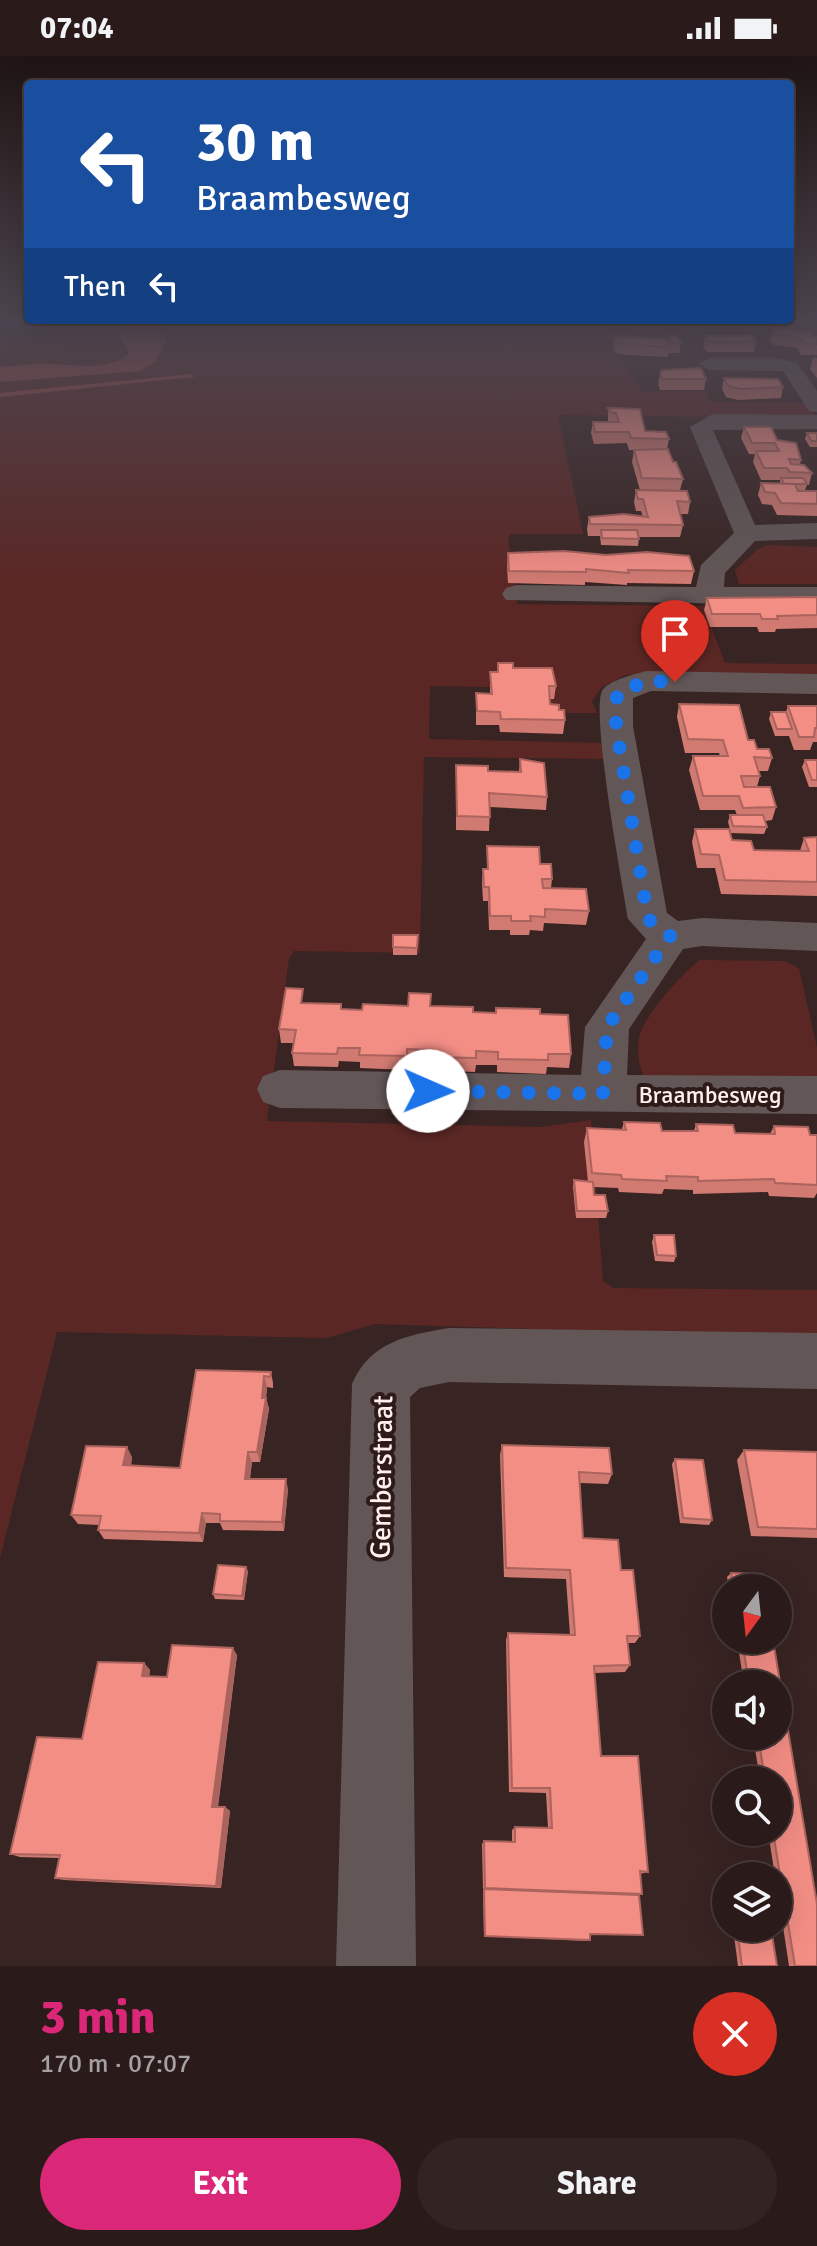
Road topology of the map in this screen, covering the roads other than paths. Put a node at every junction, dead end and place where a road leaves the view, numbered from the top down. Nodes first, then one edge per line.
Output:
1 (817, 422) edge
2 (817, 531) edge
3 (748, 533) junction
4 (516, 594) dead end
5 (710, 594) junction
6 (817, 596) edge
7 (817, 684) edge
8 (670, 936) junction
9 (814, 948) edge
10 (280, 1089) dead end
11 (603, 1094) junction
12 (817, 1095) edge
13 (817, 1361) edge
14 (376, 1966) edge

1 - 3 street
2 - 3 street
3 - 5 street
4 - 5 street
5 - 6 street
7 - 8 street
8 - 9 street
8 - 11 street, Braambesweg
10 - 11 street, Braambesweg
11 - 12 street, Braambesweg
13 - 14 street, Gemberstraat

